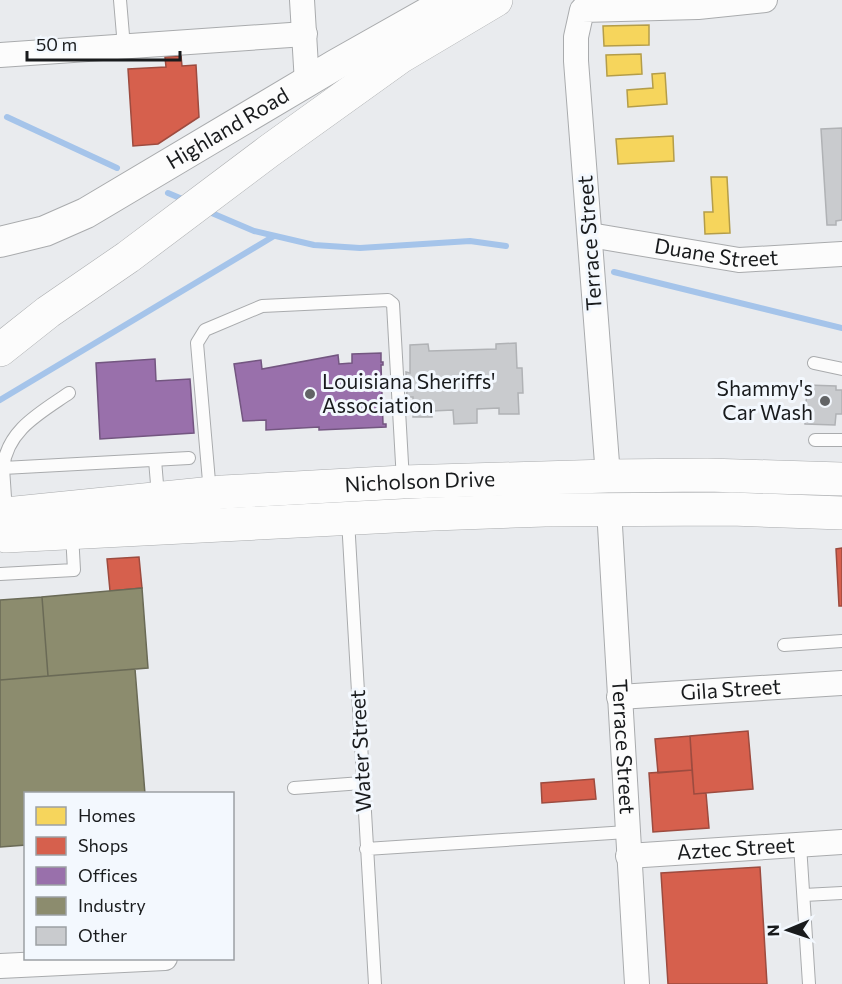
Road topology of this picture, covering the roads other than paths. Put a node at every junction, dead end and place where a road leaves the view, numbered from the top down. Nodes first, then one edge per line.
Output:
1 (120, 0) edge
2 (303, 0) edge
3 (450, 0) edge
4 (496, 0) edge
5 (765, 0) edge
6 (305, 34) junction
7 (124, 47) junction
8 (0, 55) edge
9 (308, 83) junction
10 (590, 235) junction
11 (0, 242) edge
12 (842, 254) edge
13 (0, 350) edge
14 (814, 363) dead end
15 (842, 369) edge
16 (69, 393) dead end
17 (815, 440) dead end
18 (842, 440) edge
19 (189, 458) dead end
20 (155, 460) junction
21 (3, 468) junction
22 (608, 476) junction
23 (842, 479) edge
24 (403, 482) junction
25 (210, 493) junction
26 (158, 497) junction
27 (609, 509) junction
28 (842, 513) edge
29 (348, 519) junction
30 (2, 522) edge
31 (72, 533) junction
32 (0, 574) edge
33 (842, 642) edge
34 (784, 645) dead end
35 (842, 683) edge
36 (619, 697) junction
37 (362, 783) junction
38 (294, 788) dead end
39 (627, 832) junction
40 (842, 842) edge
41 (800, 845) junction
42 (366, 849) junction
43 (628, 856) junction
44 (842, 892) edge
45 (804, 895) junction
46 (124, 960) edge
47 (0, 966) edge
48 (375, 984) edge
49 (637, 984) edge
50 (809, 984) edge

1 - 7 lane
2 - 6 street
3 - 9 street, Highland Road
4 - 13 main road
5 - 10 street, Terrace Street
6 - 7 street
6 - 9 street
7 - 8 street
9 - 11 street, Highland Road
10 - 12 street, Duane Street
10 - 22 street, Terrace Street
14 - 15 lane
16 - 21 lane
17 - 18 lane
19 - 20 lane
20 - 21 lane
20 - 26 lane
21 - 30 lane
22 - 23 main road, Nicholson Drive
22 - 24 main road, Nicholson Drive
24 - 25 main road, Nicholson Drive
24 - 25 lane
25 - 26 main road, Nicholson Drive
26 - 30 main road, Nicholson Drive
27 - 28 main road, Nicholson Drive
27 - 29 main road, Nicholson Drive
27 - 36 street, Terrace Street
29 - 31 main road, Nicholson Drive
29 - 37 lane, Water Street
30 - 31 main road, Nicholson Drive
31 - 32 lane
33 - 34 lane
35 - 36 street, Gila Street
36 - 39 street, Terrace Street
37 - 38 lane
37 - 42 lane, Water Street
39 - 42 lane
39 - 43 street, Terrace Street
40 - 41 street, Aztec Street
41 - 43 street, Aztec Street
41 - 45 lane
42 - 48 lane, Water Street
43 - 49 street, Terrace Street
44 - 45 lane
45 - 50 lane
46 - 47 street

